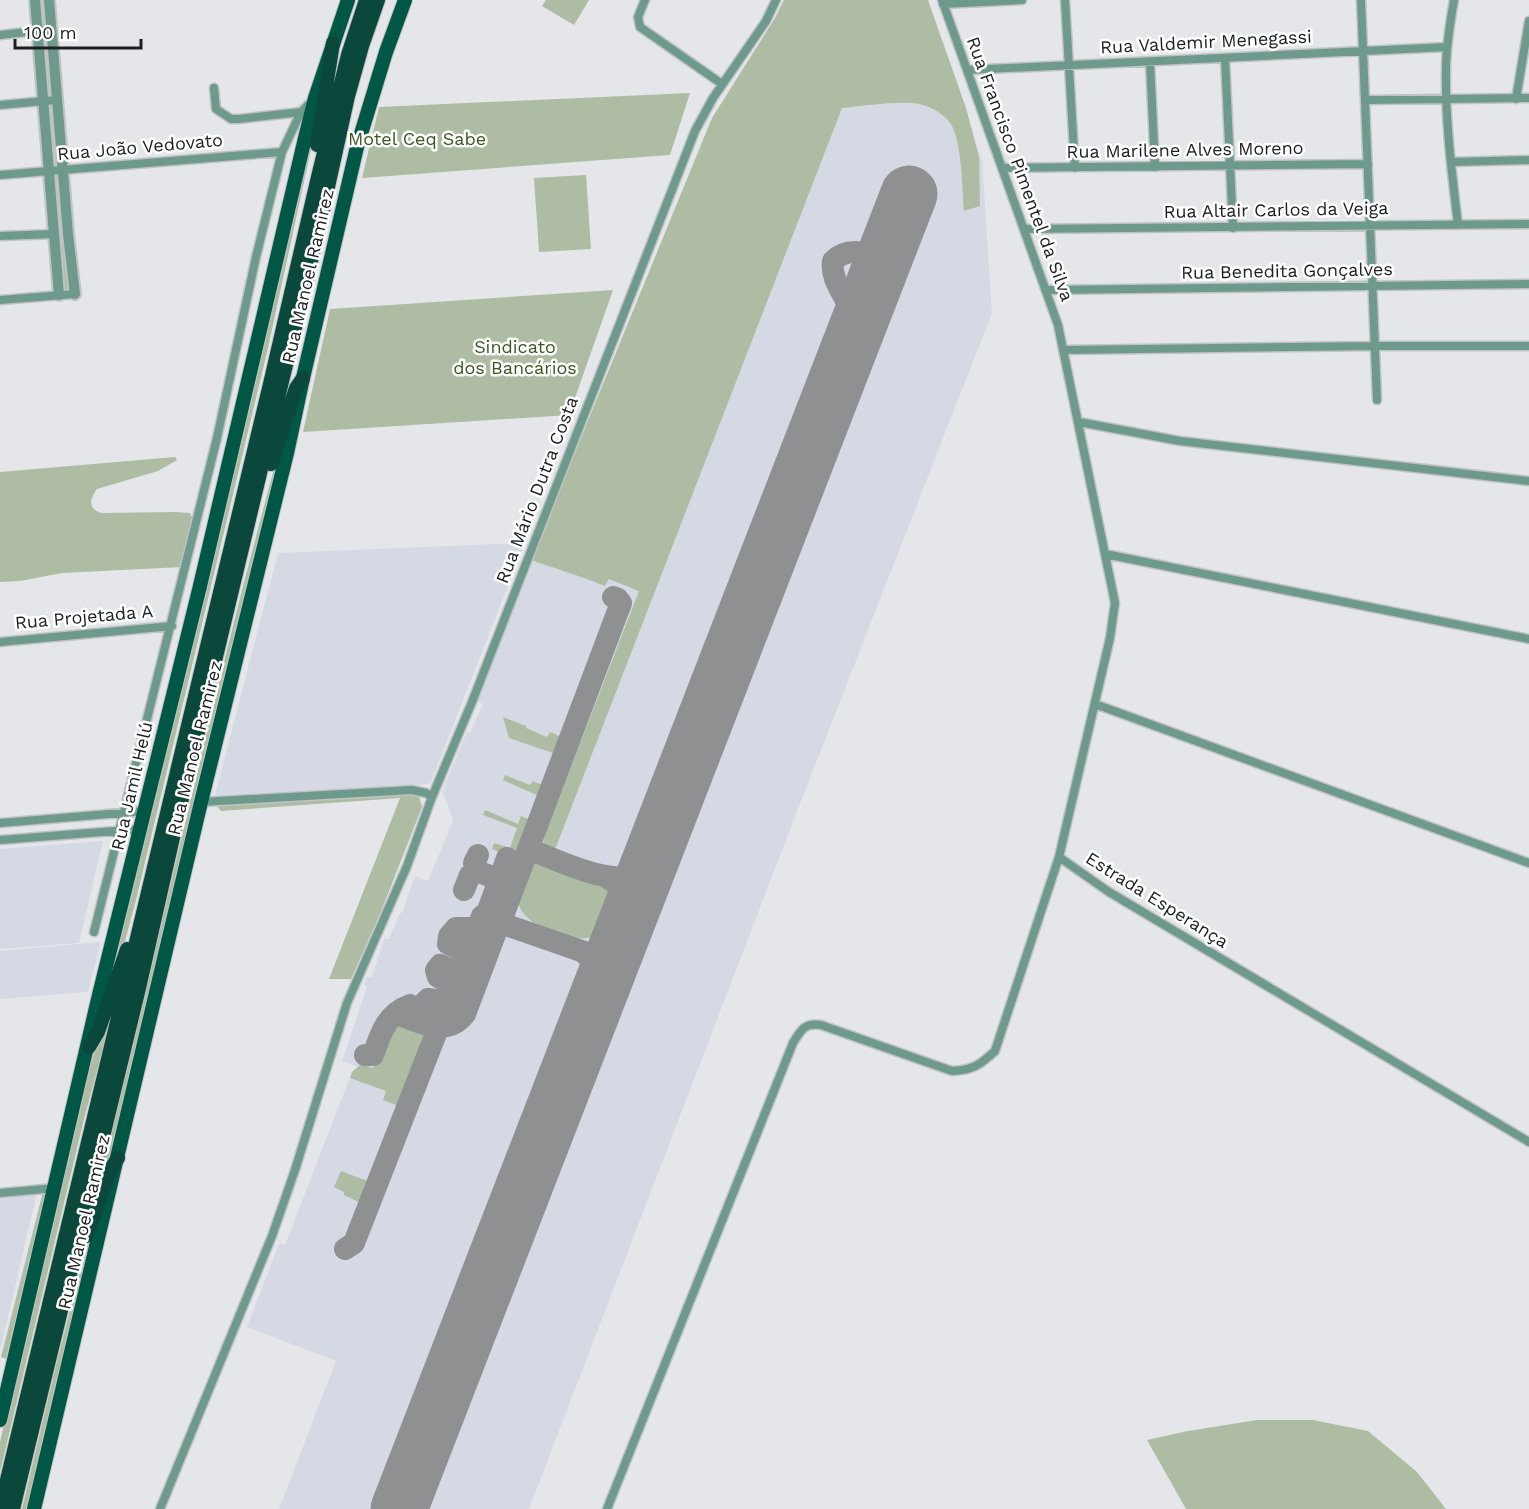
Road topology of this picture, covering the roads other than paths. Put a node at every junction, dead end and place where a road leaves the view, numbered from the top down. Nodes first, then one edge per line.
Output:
1 (35, 0) edge
2 (49, 0) edge
3 (348, 0) edge
4 (366, 0) edge
5 (378, 0) edge
6 (405, 0) edge
7 (645, 0) edge
8 (776, 0) edge
9 (995, 0) edge
10 (1022, 0) edge
11 (1065, 0) edge
12 (1361, 0) edge
13 (1454, 0) edge
14 (942, 2) edge
15 (1529, 21) edge
16 (52, 29) junction
17 (37, 31) junction
18 (0, 34) edge
19 (333, 44) junction
20 (1447, 47) junction
21 (1363, 51) junction
22 (1225, 58) junction
23 (1150, 62) junction
24 (1069, 66) junction
25 (967, 70) junction
26 (722, 84) junction
27 (214, 88) dead end
28 (315, 98) junction
29 (1529, 98) edge
30 (1446, 99) junction
31 (1516, 99) junction
32 (56, 100) junction
33 (1366, 100) junction
34 (44, 102) junction
35 (0, 105) edge
36 (301, 112) junction
37 (282, 152) junction
38 (1529, 160) edge
39 (1451, 162) junction
40 (1368, 164) junction
41 (1231, 166) junction
42 (1155, 167) junction
43 (1002, 168) junction
44 (1075, 168) junction
45 (63, 170) junction
46 (49, 171) junction
47 (0, 175) edge
48 (318, 177) junction
49 (1529, 224) edge
50 (1458, 225) junction
51 (1370, 226) junction
52 (1233, 228) junction
53 (1024, 229) junction
54 (54, 234) junction
55 (0, 236) edge
56 (1529, 284) edge
57 (1374, 287) junction
58 (1046, 290) junction
59 (75, 294) joint
60 (59, 295) junction
61 (0, 300) edge
62 (1377, 346) junction
63 (1529, 346) edge
64 (1064, 350) junction
65 (303, 378) junction
66 (1377, 400) dead end
67 (1079, 422) junction
68 (1529, 481) edge
69 (254, 501) junction
70 (1105, 554) junction
71 (172, 626) junction
72 (1529, 639) edge
73 (0, 642) edge
74 (1095, 704) junction
75 (432, 797) junction
76 (201, 802) junction
77 (145, 811) junction
78 (124, 813) junction
79 (0, 823) edge
80 (140, 829) junction
81 (119, 830) junction
82 (0, 840) edge
83 (1059, 857) junction
84 (1529, 863) edge
85 (143, 911) junction
86 (94, 932) dead end
87 (89, 1047) junction
88 (1529, 1142) edge
89 (118, 1158) junction
90 (55, 1188) junction
91 (0, 1192) edge
92 (51, 1353) junction
93 (0, 1420) edge
94 (0, 1509) edge
95 (13, 1509) edge
96 (34, 1509) edge
97 (160, 1509) edge
98 (607, 1509) edge

1 - 17 street
2 - 16 street
3 - 19 main road, Rua Jamil Helú
4 - 48 highway
5 - 69 highway
6 - 65 main road, Rua Manoel Ramirez
7 - 26 street
8 - 26 street, Rua Mário Dutra Costa
9 - 10 street
9 - 14 street
11 - 24 street
12 - 21 street
13 - 20 street
14 - 25 street, Rua Francisco Pimentel da Silva
15 - 31 street
16 - 17 street
16 - 32 street
17 - 18 street
17 - 34 street
19 - 28 main road, Rua Jamil Helú
19 - 48 highway
20 - 21 street, Rua Valdemir Menegassi
20 - 30 street
21 - 22 street, Rua Valdemir Menegassi
21 - 33 street
22 - 23 street, Rua Valdemir Menegassi
22 - 41 street
23 - 24 street, Rua Valdemir Menegassi
23 - 42 street
24 - 25 street, Rua Valdemir Menegassi
24 - 44 street
25 - 43 street, Rua Francisco Pimentel da Silva
26 - 75 street, Rua Mário Dutra Costa
27 - 36 street
28 - 36 street
28 - 77 main road, Rua Jamil Helú
29 - 31 street
30 - 31 street
30 - 33 street
30 - 39 street
32 - 34 street
32 - 45 street
33 - 40 street
34 - 35 street
34 - 46 street
36 - 37 street
37 - 45 street, Rua João Vedovato
37 - 71 street
38 - 39 street
39 - 50 street
40 - 41 street, Rua Marilene Alves Moreno
40 - 51 street
41 - 42 street, Rua Marilene Alves Moreno
41 - 52 street
42 - 44 street, Rua Marilene Alves Moreno
43 - 44 street, Rua Marilene Alves Moreno
43 - 53 street, Rua Francisco Pimentel da Silva
45 - 46 street, Rua João Vedovato
45 - 59 street
46 - 47 street, Rua João Vedovato
46 - 54 street
48 - 85 highway
49 - 50 street, Rua Altair Carlos da Veiga
50 - 51 street, Rua Altair Carlos da Veiga
51 - 52 street, Rua Altair Carlos da Veiga
51 - 57 street
52 - 53 street, Rua Altair Carlos da Veiga
53 - 58 street, Rua Francisco Pimentel da Silva
54 - 55 street
54 - 60 street
56 - 57 street, Rua Benedita Gonçalves
57 - 58 street, Rua Benedita Gonçalves
57 - 62 street
58 - 64 street, Rua Francisco Pimentel da Silva
59 - 60 street
60 - 61 street
62 - 63 street
62 - 64 street
62 - 66 street
64 - 67 street, Estrada Esperança
65 - 69 highway
65 - 76 main road, Rua Manoel Ramirez
67 - 68 street
67 - 70 street, Estrada Esperança
69 - 92 highway
70 - 72 street
70 - 74 street, Estrada Esperança
71 - 73 street, Rua Projetada A
71 - 78 street
74 - 83 street, Estrada Esperança
74 - 84 street
75 - 76 street
75 - 97 street, Rua Mário Dutra Costa
76 - 89 main road, Rua Manoel Ramirez
77 - 78 street
77 - 80 main road, Rua Jamil Helú
78 - 79 street
78 - 81 street
80 - 81 street
80 - 87 main road, Rua Jamil Helú
81 - 82 street
81 - 86 street
83 - 88 street, Estrada Esperança
83 - 98 street
85 - 87 highway
85 - 94 highway
87 - 90 main road, Rua Jamil Helú
89 - 92 highway
89 - 96 main road, Rua Manoel Ramirez
90 - 91 street
90 - 93 main road, Rua Jamil Helú
92 - 95 highway

